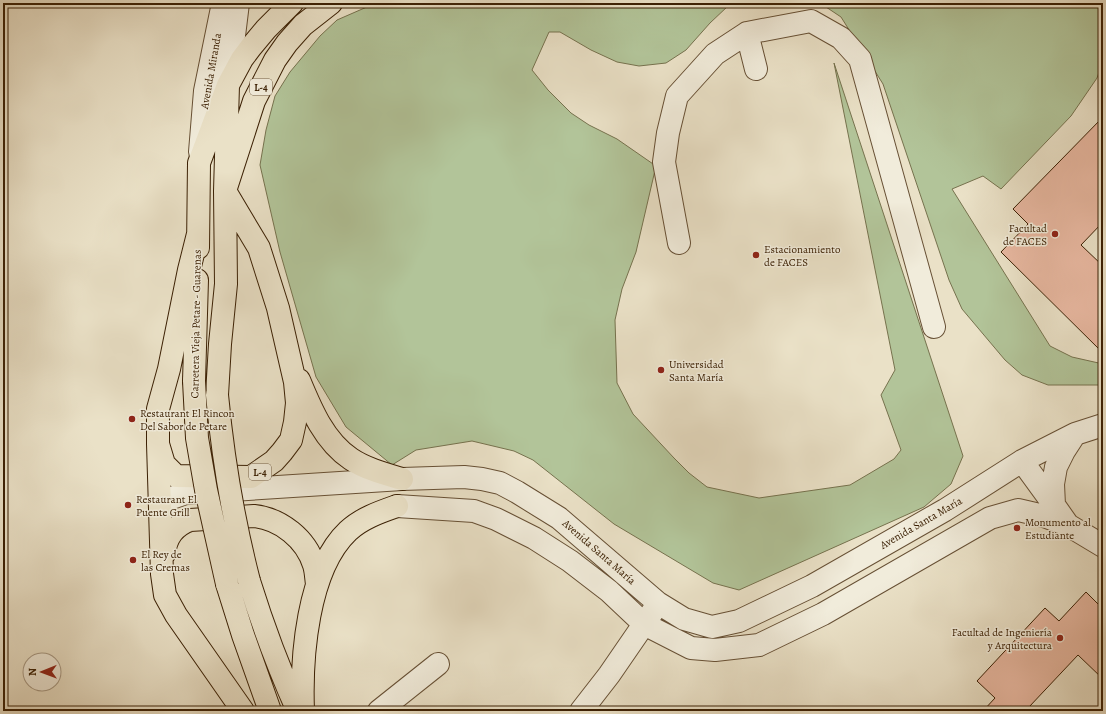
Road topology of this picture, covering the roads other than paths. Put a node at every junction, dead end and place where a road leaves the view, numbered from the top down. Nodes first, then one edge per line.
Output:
1 (223, 3) edge
2 (238, 3) edge
3 (292, 3) edge
4 (331, 3) edge
5 (748, 33) junction
6 (756, 69) dead end
7 (228, 85) junction
8 (199, 163) junction
9 (225, 191) junction
10 (198, 234) junction
11 (680, 243) dead end
12 (934, 327) dead end
13 (291, 361) junction
14 (1103, 425) edge
15 (1075, 434) junction
16 (158, 444) junction
17 (1022, 461) junction
18 (402, 479) junction
19 (160, 502) junction
20 (1054, 505) junction
21 (397, 506) joint
22 (186, 508) dead end
23 (1068, 525) junction
24 (1103, 546) edge
25 (162, 574) junction
26 (317, 584) junction
27 (658, 603) junction
28 (767, 608) junction
29 (644, 624) junction
30 (779, 635) junction
31 (438, 664) dead end
32 (243, 711) edge
33 (270, 711) edge
34 (298, 711) edge
35 (303, 711) edge
36 (379, 711) edge
37 (581, 711) edge

1 - 8 street, Avenida Miranda
2 - 7 street, Avenida Miranda
3 - 7 main road, Carretera Vieja Petare - Guarenas / L-4
4 - 9 main road, Carretera Vieja Petare - Guarenas / L-4
5 - 6 street
5 - 11 street
5 - 12 street
7 - 8 main road, Carretera Vieja Petare - Guarenas / L-4
7 - 9 main road
8 - 10 main road, Carretera Vieja Petare - Guarenas / L-4
9 - 13 main road, L-4
9 - 34 main road, Carretera Vieja Petare - Guarenas / L-4, bridge
10 - 16 main road, L-4
10 - 33 main road, Carretera Vieja Petare - Guarenas / L-4, bridge
13 - 16 main road, L-4
13 - 18 main road, L-4
14 - 15 street, Avenida Santa María
15 - 17 street, Avenida Santa María
15 - 20 street
16 - 19 main road, L-4
17 - 20 street
17 - 28 street, Avenida Santa María
18 - 19 street, Avenida Santa María
18 - 27 street, Avenida Santa María
19 - 22 street
19 - 25 main road, L-4
20 - 23 street
21 - 26 main road
21 - 29 street, Avenida Santa María
23 - 24 street
23 - 30 street, Avenida Santa María
25 - 26 main road, L-4
25 - 32 main road, L-4
26 - 35 main road, L-4
27 - 28 street, Avenida Santa María
27 - 29 street
28 - 30 street
29 - 30 street, Avenida Santa María
29 - 37 street
31 - 36 street

